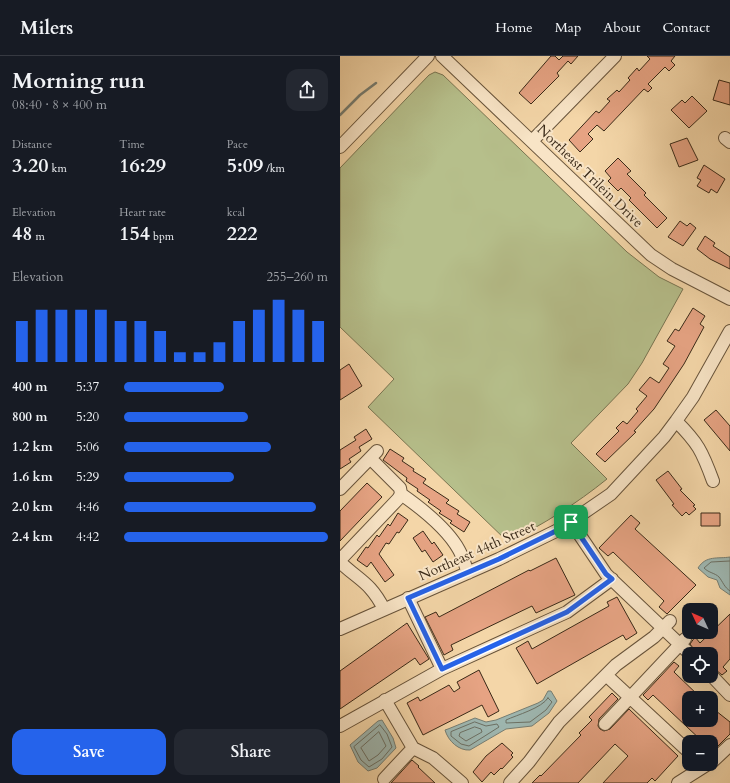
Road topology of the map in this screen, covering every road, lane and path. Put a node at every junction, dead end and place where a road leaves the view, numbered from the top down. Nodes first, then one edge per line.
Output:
1 (428, 56) edge
2 (442, 56) edge
3 (615, 56) edge
4 (532, 141) junction
5 (340, 147) edge
6 (730, 298) edge
7 (730, 331) edge
8 (676, 421) junction
9 (713, 481) dead end
10 (340, 489) edge
11 (401, 494) junction
12 (571, 522) junction
13 (340, 561) edge
14 (468, 573) junction
15 (612, 579) junction
16 (408, 598) junction
17 (384, 609) junction
18 (667, 625) junction
19 (340, 629) edge
20 (683, 641) junction
21 (686, 647) edge
22 (442, 669) junction
23 (606, 676) junction
24 (718, 681) edge
25 (728, 689) edge
26 (630, 697) junction
27 (385, 700) junction
28 (605, 724) dead end
29 (340, 726) edge
30 (682, 745) edge
31 (730, 745) edge
32 (413, 748) junction
33 (718, 754) edge
34 (695, 771) edge
35 (384, 779) dead end
36 (462, 783) edge
37 (510, 783) edge
38 (678, 783) edge

1 - 5 street
2 - 4 street, Northeast Trilein Drive
3 - 4 street
4 - 6 street, Northeast Trilein Drive
7 - 8 street, Northeast 44th Street
8 - 9 street
8 - 12 street, Northeast 44th Street
10 - 11 street
11 - 13 street
11 - 14 street
12 - 14 street, Northeast 44th Street
12 - 15 street
13 - 17 street
14 - 16 street, Northeast 44th Street
15 - 18 street
15 - 22 street
16 - 17 street, Northeast 44th Street
16 - 22 street
17 - 19 street, Northeast 44th Street
18 - 20 street
18 - 23 street
20 - 21 street
20 - 26 street
22 - 27 street
23 - 26 street
23 - 37 street
24 - 25 street
26 - 28 street
26 - 30 street
27 - 29 street
27 - 32 street
31 - 33 street
32 - 35 street
32 - 36 street
34 - 38 street

